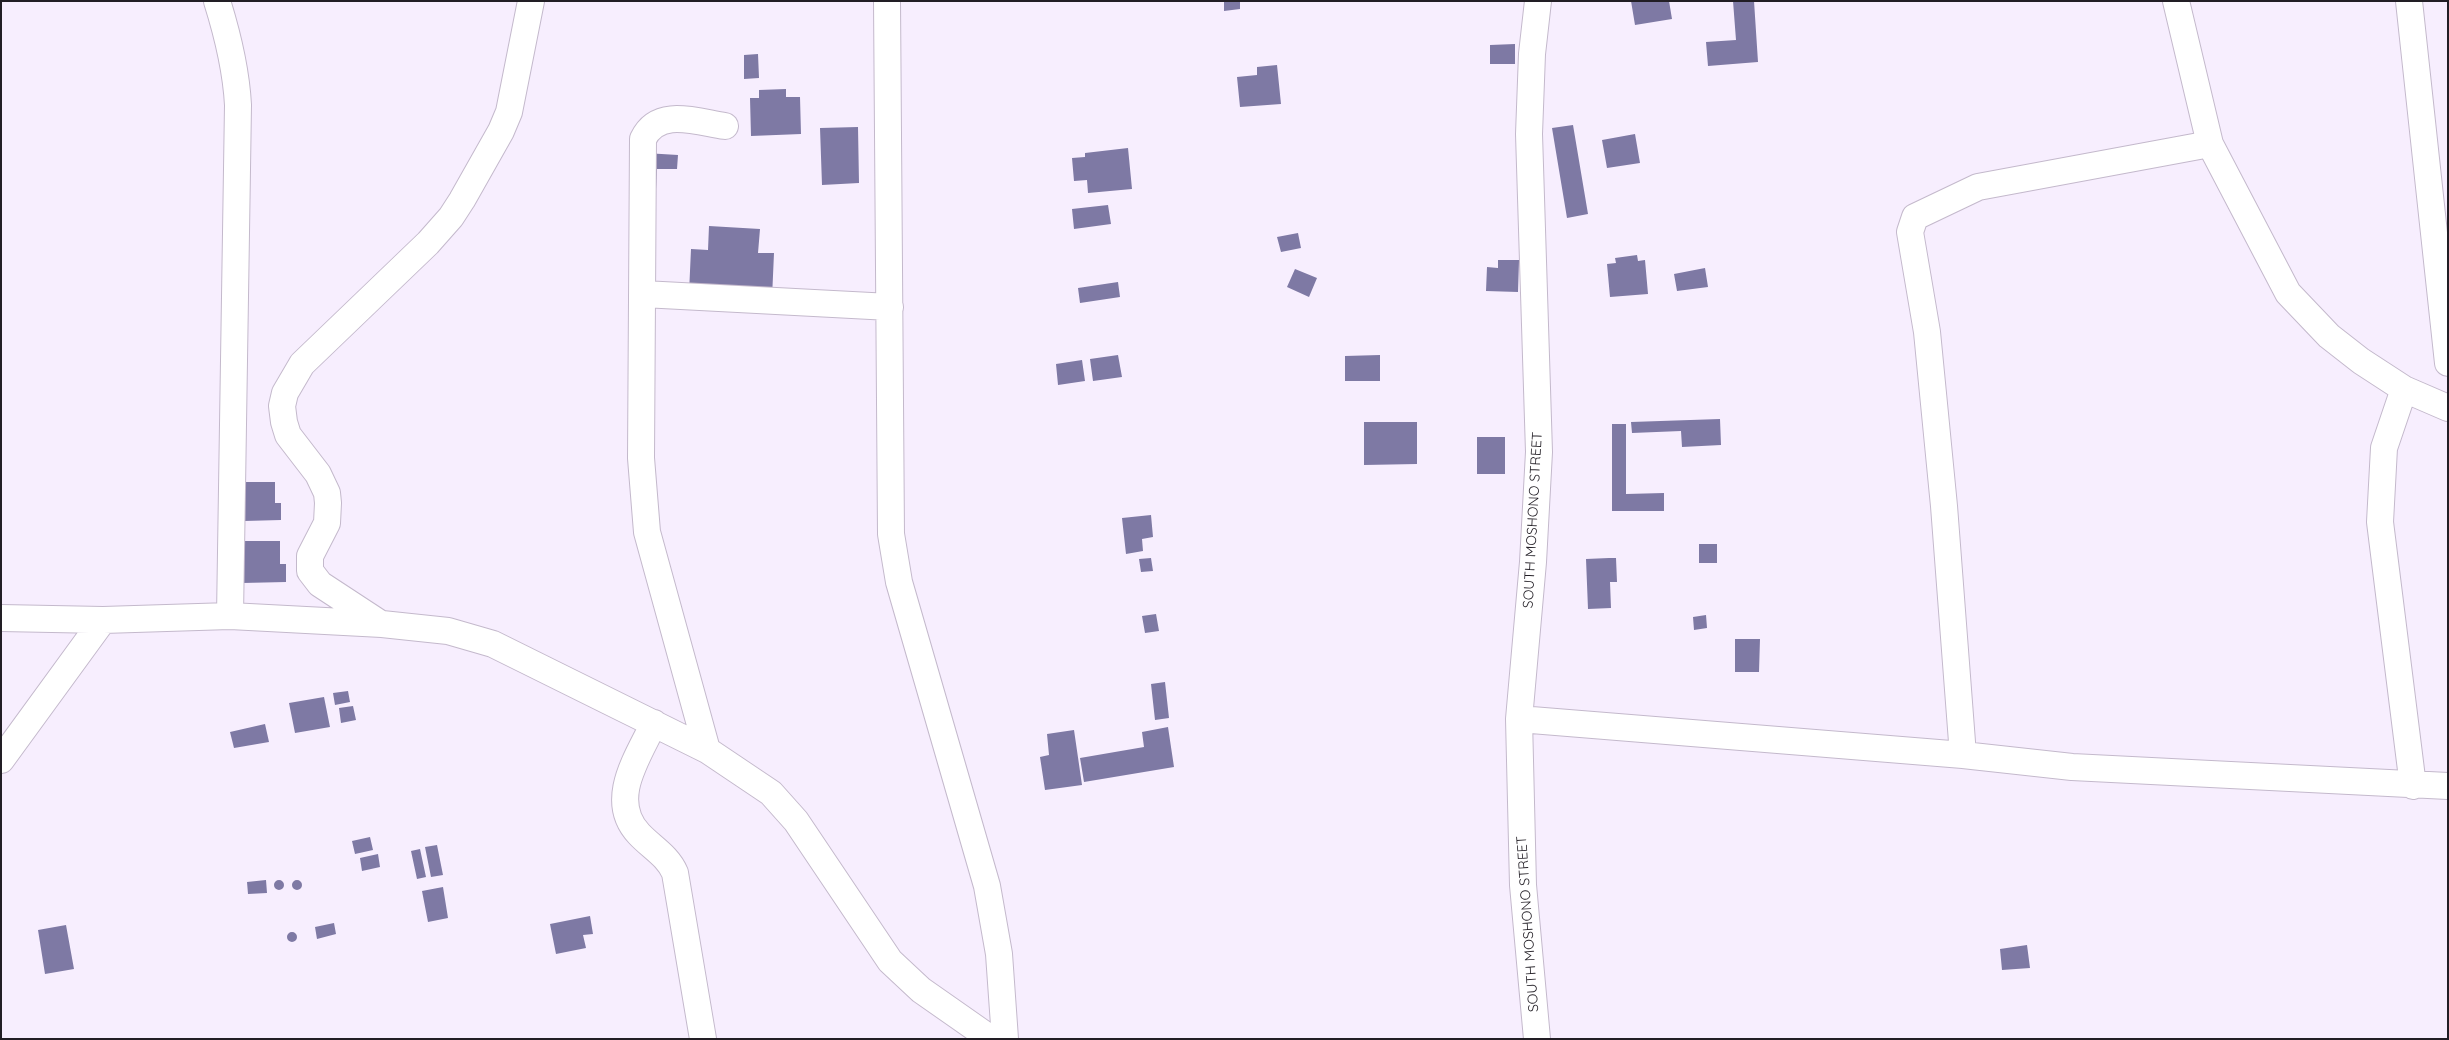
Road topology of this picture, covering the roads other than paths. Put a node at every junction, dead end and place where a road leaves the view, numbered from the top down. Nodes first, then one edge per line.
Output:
1 (217, 1) edge
2 (531, 1) edge
3 (887, 1) edge
4 (1538, 1) edge
5 (2176, 1) edge
6 (2409, 1) edge
7 (724, 126) dead end
8 (2210, 144) junction
9 (643, 294) junction
10 (890, 307) junction
11 (2448, 362) edge
12 (2404, 389) junction
13 (2448, 408) edge
14 (230, 616) junction
15 (1, 618) edge
16 (103, 620) junction
17 (382, 624) junction
18 (1519, 719) junction
19 (654, 723) junction
20 (707, 750) junction
21 (1963, 755) junction
22 (1, 760) edge
23 (2413, 786) junction
24 (2448, 786) edge
25 (703, 1039) edge
26 (991, 1039) edge
27 (1005, 1039) edge
28 (1537, 1039) edge

1 - 14 street
2 - 17 street
3 - 10 street
4 - 18 street, SOUTH MOSHONO STREET
5 - 8 street
6 - 11 street
7 - 9 street
8 - 12 street
8 - 21 street
9 - 10 street
9 - 20 street
10 - 27 street
12 - 13 street
12 - 23 street
14 - 16 street
14 - 17 street
15 - 16 street
16 - 22 street
17 - 19 street
18 - 21 street
18 - 28 street, SOUTH MOSHONO STREET
19 - 20 street
19 - 25 street
20 - 26 street
21 - 23 street
23 - 24 street

